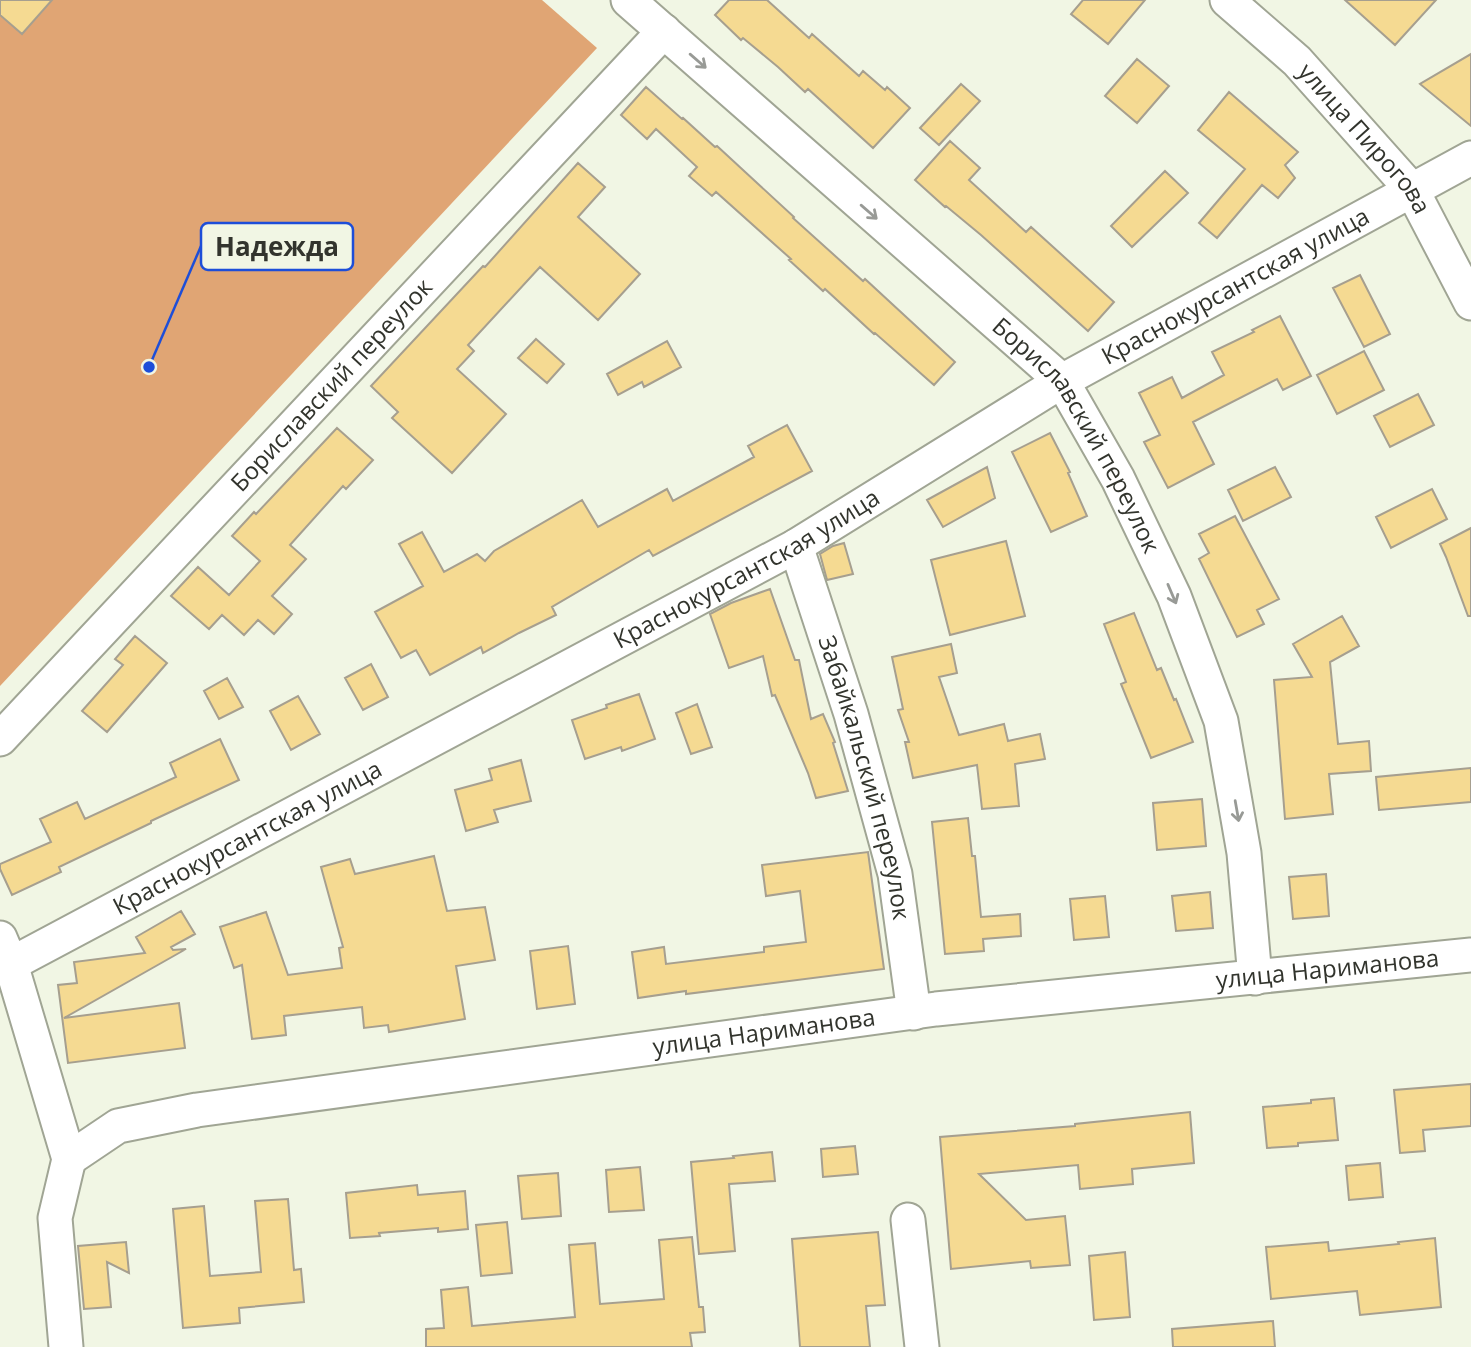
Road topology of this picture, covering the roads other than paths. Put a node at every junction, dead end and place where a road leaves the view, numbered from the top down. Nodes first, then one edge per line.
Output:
1 (628, 0) edge
2 (1227, 0) edge
3 (664, 31) junction
4 (1471, 158) edge
5 (1412, 190) junction
6 (1471, 303) edge
7 (1062, 381) junction
8 (796, 546) junction
9 (0, 739) edge
10 (5, 951) edge
11 (1471, 955) edge
12 (1255, 978) junction
13 (914, 1013) junction
14 (69, 1159) junction
15 (908, 1220) dead end
16 (66, 1347) edge
17 (922, 1347) edge

1 - 3 street, Бориславский переулок
2 - 5 street, улица Пирогова
3 -> 7 street, Бориславский переулок
3 - 9 street, Бориславский переулок
4 - 5 street, Краснокурсантская улица
5 - 6 street, улица Пирогова
5 - 7 street, Краснокурсантская улица
7 - 8 street, Краснокурсантская улица
7 -> 12 street, Бориславский переулок
8 - 10 street, Краснокурсантская улица
8 - 13 street, Забайкальский переулок
10 - 14 street
11 - 12 street, улица Нариманова
12 - 13 street, улица Нариманова
13 - 14 street, улица Нариманова
14 - 16 street
15 - 17 street

